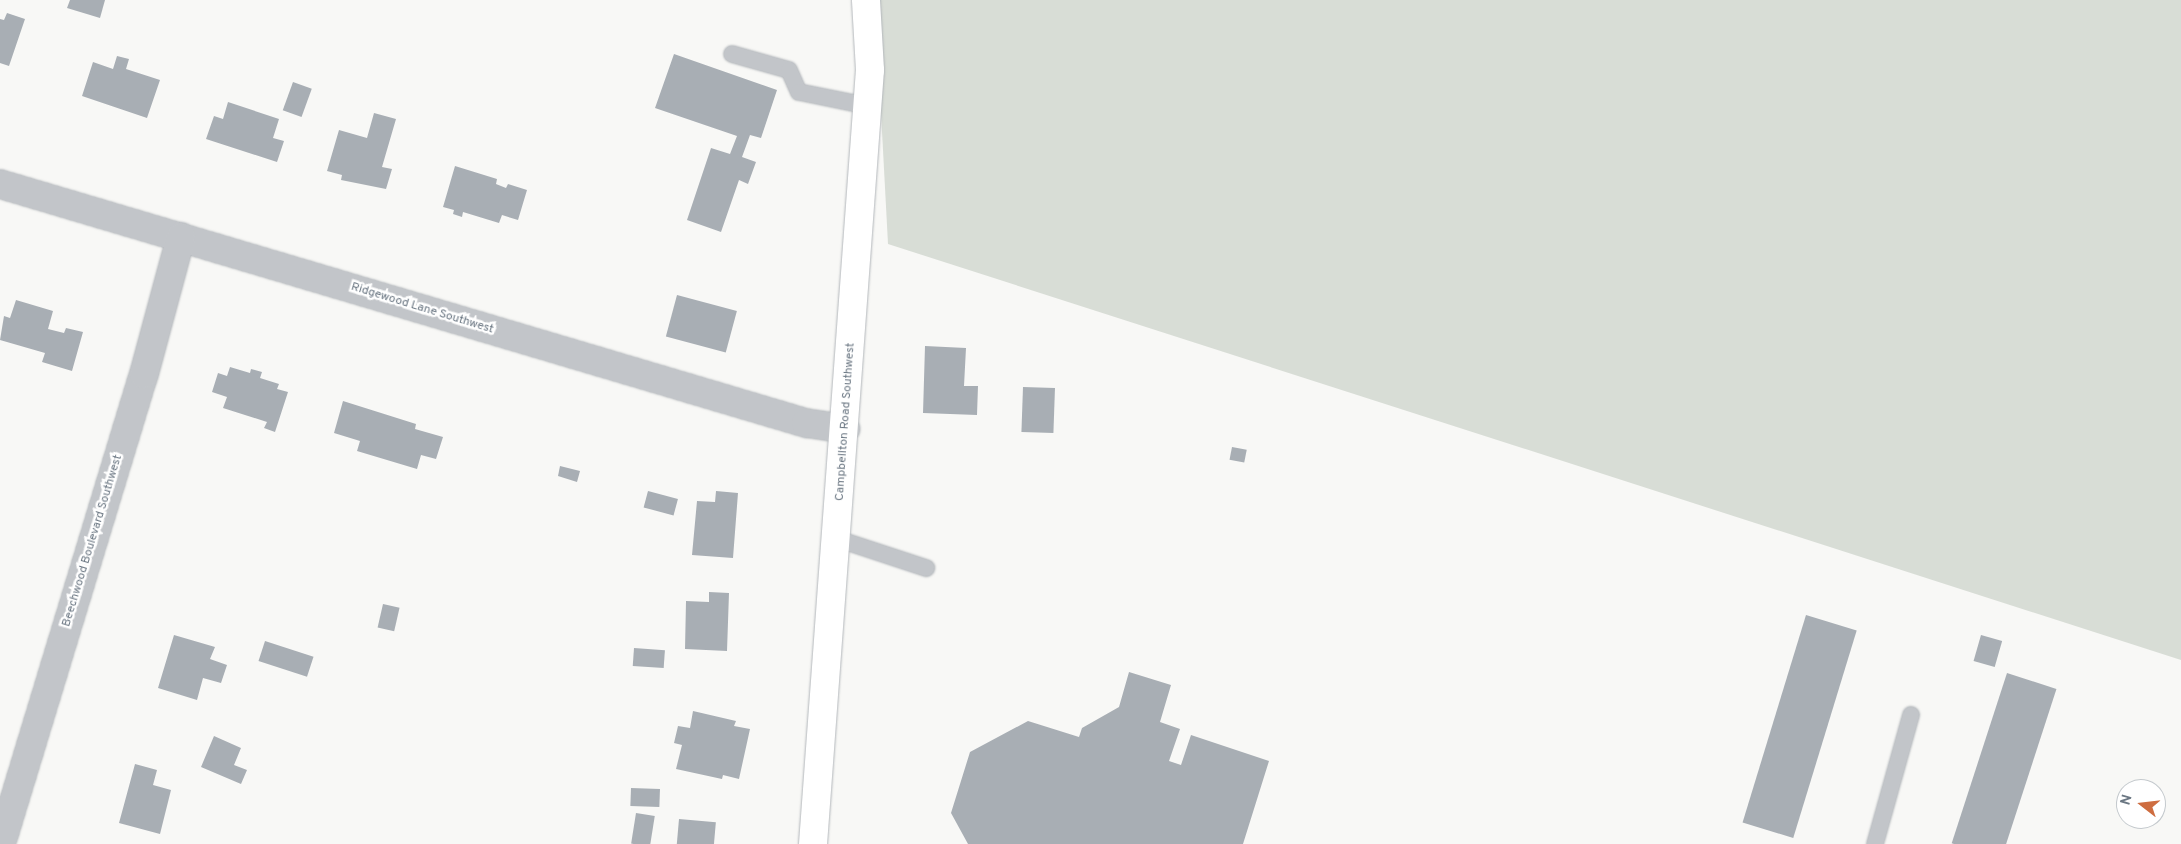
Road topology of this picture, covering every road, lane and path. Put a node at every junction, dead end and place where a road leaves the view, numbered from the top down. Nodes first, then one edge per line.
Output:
1 (866, 0) edge
2 (732, 54) dead end
3 (868, 106) junction
4 (0, 184) edge
5 (181, 237) junction
6 (846, 429) junction
7 (838, 539) junction
8 (926, 568) dead end
9 (1911, 715) dead end
10 (1, 844) edge
11 (813, 844) edge
12 (1875, 844) edge

1 - 3 main road, Campbellton Road Southwest
2 - 3 lane
3 - 6 main road, Campbellton Road Southwest
4 - 5 street, Ridgewood Lane Southwest
5 - 6 street, Ridgewood Lane Southwest
5 - 10 street, Beechwood Boulevard Southwest
6 - 7 main road, Campbellton Road Southwest
7 - 8 lane
7 - 11 main road, Campbellton Road Southwest
9 - 12 lane

